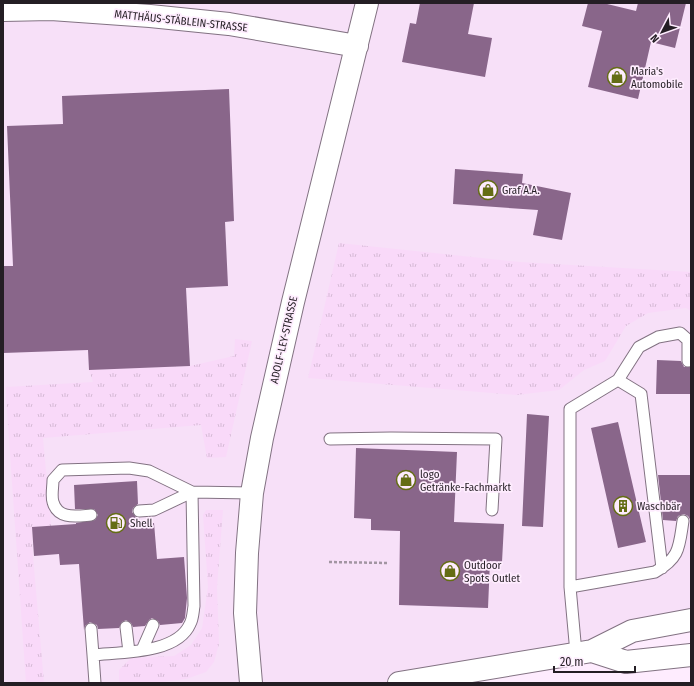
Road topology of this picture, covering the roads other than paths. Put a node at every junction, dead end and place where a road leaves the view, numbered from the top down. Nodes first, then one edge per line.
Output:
1 (367, 3) edge
2 (3, 10) edge
3 (357, 46) junction
4 (688, 361) dead end
5 (618, 380) junction
6 (330, 439) dead end
7 (192, 492) junction
8 (252, 493) junction
9 (492, 510) dead end
10 (139, 511) dead end
11 (91, 515) dead end
12 (683, 521) dead end
13 (662, 568) junction
14 (570, 587) junction
15 (691, 620) edge
16 (153, 625) dead end
17 (126, 627) dead end
18 (91, 630) dead end
19 (142, 650) junction
20 (129, 652) junction
21 (584, 652) junction
22 (93, 655) junction
23 (691, 655) edge
24 (95, 683) edge
25 (251, 683) edge
26 (399, 683) edge

1 - 3 street, ADOLF-LEY-STRASSE
2 - 3 street, MATTHÄUS-STÄBLEIN-STRASSE
3 - 8 street, ADOLF-LEY-STRASSE
4 - 5 lane
5 - 13 lane
5 - 14 lane
6 - 9 lane
7 - 8 lane
7 - 10 lane
7 - 11 lane
7 - 19 lane
8 - 25 street, ADOLF-LEY-STRASSE
12 - 13 lane
13 - 14 lane
14 - 21 lane
15 - 21 street
16 - 19 lane
17 - 20 lane
18 - 22 lane
19 - 20 lane
20 - 22 lane
21 - 23 street
21 - 26 street
22 - 24 lane

